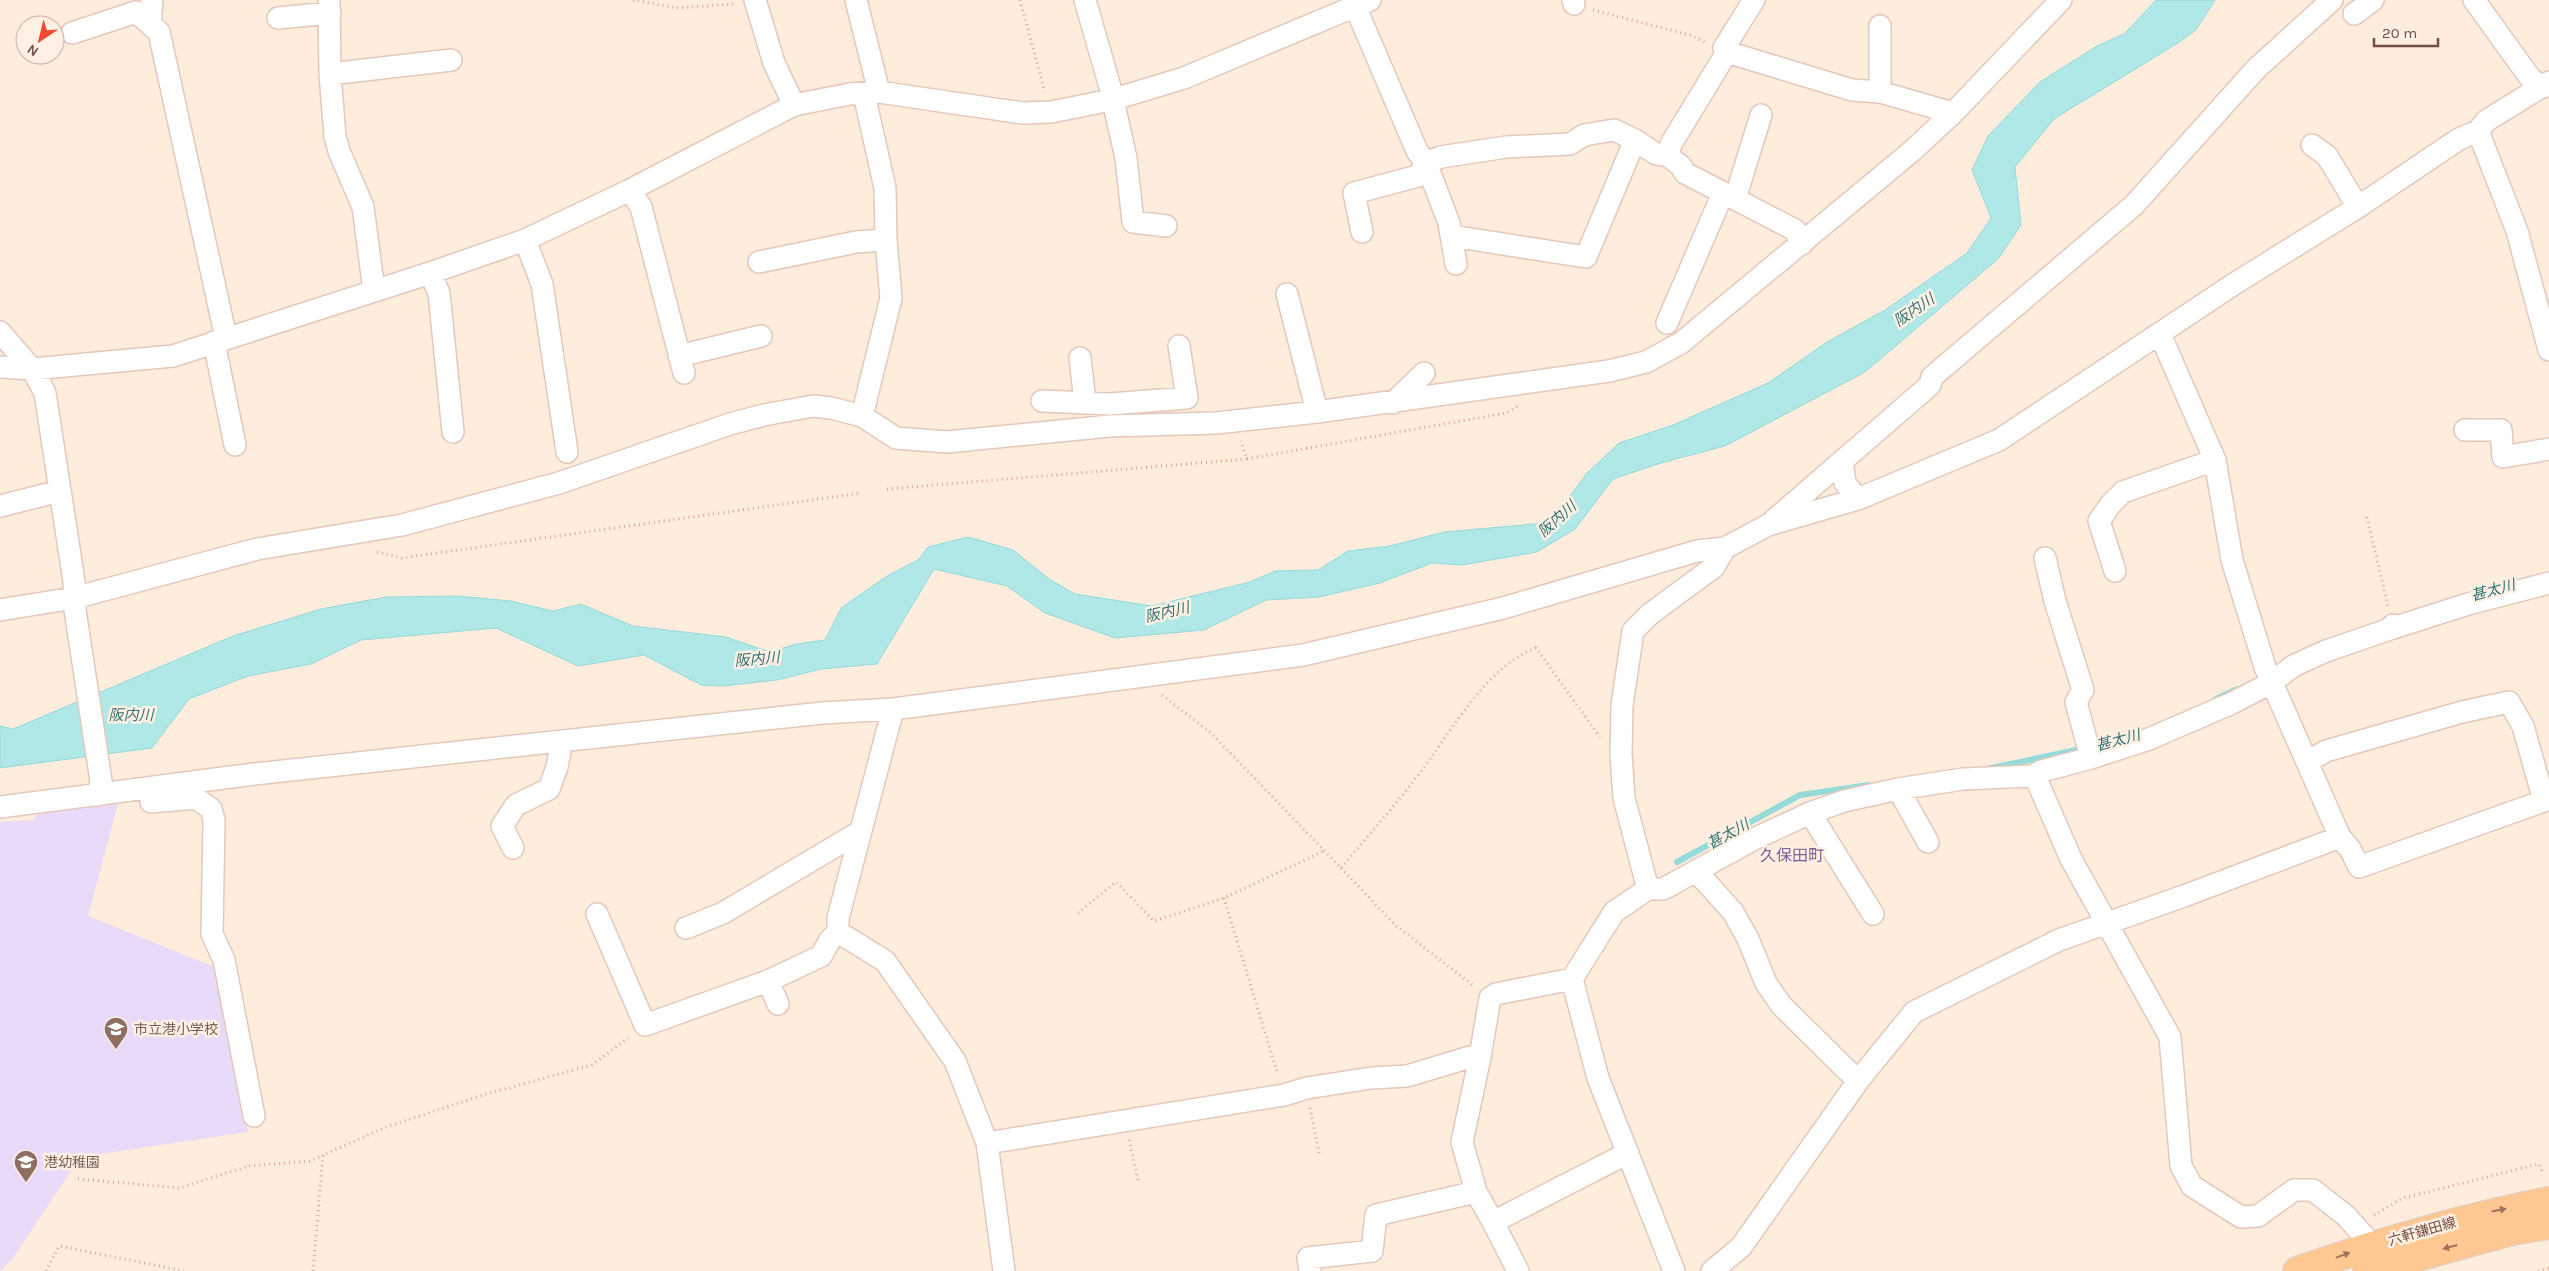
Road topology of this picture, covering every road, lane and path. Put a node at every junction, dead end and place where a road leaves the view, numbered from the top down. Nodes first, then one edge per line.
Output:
1 (152, 0) edge
2 (632, 0) edge
3 (856, 0) edge
4 (1020, 0) edge
5 (1084, 0) edge
6 (1754, 0) edge
7 (2061, 0) edge
8 (2332, 0) edge
9 (2373, 0) edge
10 (2474, 0) edge
11 (756, 1) edge
12 (1573, 2) edge
13 (1362, 3) edge
14 (329, 6) edge
15 (2354, 14) dead end
16 (278, 18) dead end
17 (150, 24) junction
18 (1880, 26) dead end
19 (72, 32) dead end
20 (1727, 52) junction
21 (451, 60) dead end
22 (330, 74) junction
23 (2546, 85) edge
24 (1880, 92) junction
25 (871, 93) junction
26 (1111, 100) junction
27 (794, 105) junction
28 (1050, 112) junction
29 (1953, 113) junction
30 (1761, 115) dead end
31 (2478, 131) junction
32 (1636, 140) junction
33 (2312, 145) dead end
34 (1668, 156) junction
35 (1426, 163) junction
36 (630, 190) junction
37 (1729, 196) junction
38 (2358, 207) junction
39 (1166, 226) dead end
40 (1362, 232) dead end
41 (1452, 236) junction
42 (525, 240) junction
43 (886, 240) junction
44 (1802, 244) junction
45 (759, 262) dead end
46 (1456, 264) dead end
47 (430, 273) junction
48 (374, 291) junction
49 (1287, 294) dead end
50 (1668, 323) dead end
51 (0, 332) edge
52 (2160, 334) junction
53 (760, 336) dead end
54 (220, 340) junction
55 (1180, 346) dead end
56 (2549, 350) edge
57 (1080, 358) dead end
58 (0, 367) edge
59 (32, 369) junction
60 (1424, 373) dead end
61 (1042, 401) dead end
62 (1084, 402) junction
63 (1393, 403) junction
64 (1110, 404) junction
65 (1522, 404) dead end
66 (1316, 412) junction
67 (862, 416) junction
68 (1216, 422) junction
69 (1110, 426) junction
70 (2465, 430) dead end
71 (453, 432) dead end
72 (235, 445) dead end
73 (2549, 449) edge
74 (567, 452) dead end
75 (1247, 459) junction
76 (2215, 460) junction
77 (1842, 461) junction
78 (887, 489) dead end
79 (60, 491) junction
80 (861, 493) dead end
81 (1858, 499) junction
82 (0, 506) edge
83 (2367, 517) dead end
84 (1768, 525) junction
85 (1725, 548) junction
86 (373, 551) dead end
87 (2045, 558) dead end
88 (2115, 571) dead end
89 (2549, 583) edge
90 (74, 604) junction
91 (0, 610) edge
92 (2392, 620) junction
93 (2268, 676) junction
94 (1134, 677) junction
95 (893, 709) junction
96 (562, 740) junction
97 (2089, 751) junction
98 (1621, 754) junction
99 (2307, 762) junction
100 (2032, 776) junction
101 (100, 788) junction
102 (1898, 789) junction
103 (127, 792) junction
104 (2547, 800) edge
105 (0, 807) edge
106 (1810, 813) junction
107 (861, 831) junction
108 (2340, 837) junction
109 (1928, 842) dead end
110 (513, 848) dead end
111 (1324, 851) junction
112 (1341, 868) junction
113 (1696, 870) junction
114 (1648, 889) junction
115 (1224, 898) junction
116 (1078, 913) dead end
117 (596, 914) dead end
118 (1873, 914) dead end
119 (2107, 924) junction
120 (686, 928) dead end
121 (838, 932) junction
122 (1572, 978) junction
123 (768, 981) junction
124 (1490, 998) junction
125 (778, 1004) dead end
126 (645, 1026) junction
127 (1480, 1057) junction
128 (1858, 1081) junction
129 (1306, 1088) junction
130 (1284, 1095) junction
131 (254, 1116) dead end
132 (1124, 1121) junction
133 (988, 1143) junction
134 (1628, 1153) junction
135 (323, 1156) junction
136 (1320, 1157) dead end
137 (2543, 1174) dead end
138 (78, 1179) dead end
139 (1139, 1183) dead end
140 (1476, 1192) junction
141 (2549, 1200) edge
142 (1493, 1222) junction
143 (2549, 1225) edge
144 (2375, 1255) edge
145 (2549, 1268) edge
146 (46, 1271) edge
147 (184, 1271) edge
148 (313, 1271) edge
149 (1004, 1271) edge
150 (1310, 1271) edge
151 (1518, 1271) edge
152 (1674, 1271) edge
153 (1712, 1271) edge
154 (2297, 1271) edge
155 (2538, 1271) edge

1 - 17 street
2 - 11 path
3 - 25 street
4 - 28 path
5 - 26 street
6 - 20 street
7 - 29 street
8 - 77 street
9 - 15 street
10 - 23 street
11 - 27 street
12 - 20 path
13 - 26 street
13 - 35 street
14 - 16 street
14 - 22 street
17 - 19 street
17 - 54 street
18 - 24 street
20 - 24 street
20 - 34 street
21 - 22 street
22 - 48 street
23 - 31 street
24 - 29 street
25 - 27 street
25 - 28 street
25 - 43 street
26 - 28 street
26 - 39 street
27 - 36 street
29 - 44 street
30 - 37 street
31 - 38 street
31 - 56 street
32 - 34 street
32 - 35 street
32 - 41 street
33 - 38 street
34 - 37 street
35 - 40 street
35 - 41 street
36 - 42 street
36 - 53 street
37 - 44 street
37 - 50 street
38 - 52 street
41 - 46 street
42 - 47 street
42 - 74 street
43 - 45 street
43 - 67 street
44 - 63 street
47 - 48 street
47 - 71 street
48 - 54 street
49 - 66 street
51 - 59 street
52 - 76 street
52 - 81 street
54 - 59 street
54 - 72 street
55 - 64 street
57 - 62 street
58 - 59 street
59 - 79 street
60 - 63 street
61 - 62 street
62 - 64 street
63 - 66 street
64 - 69 street
65 - 75 path
66 - 68 street
67 - 69 street
67 - 90 street
68 - 69 street
68 - 75 path
70 - 73 street
75 - 78 path
76 - 88 street
76 - 93 street
77 - 81 street
77 - 84 street
79 - 82 street
79 - 90 street
80 - 86 path
81 - 84 street
83 - 92 path
84 - 85 street
85 - 94 street
85 - 98 street
87 - 97 street
89 - 92 street
90 - 91 street
90 - 101 street
92 - 93 street
93 - 97 street
93 - 99 street
94 - 95 street
94 - 111 path
95 - 96 street
95 - 107 street
96 - 103 street
96 - 110 street
97 - 100 street
98 - 112 path
98 - 114 street
99 - 104 street
99 - 108 street
100 - 102 street
100 - 119 street
101 - 103 street
101 - 105 street
102 - 106 street
102 - 109 street
103 - 131 street
104 - 108 street
106 - 113 street
106 - 118 street
107 - 120 street
107 - 121 street
108 - 119 street
111 - 112 path
111 - 115 path
112 - 124 path
113 - 114 street
113 - 128 street
114 - 122 street
115 - 116 path
115 - 130 path
117 - 126 street
119 - 128 street
119 - 144 street
121 - 123 street
121 - 133 street
122 - 124 street
122 - 134 street
123 - 125 street
123 - 126 street
124 - 127 street
126 - 135 path
127 - 129 street
127 - 140 street
128 - 153 street
129 - 130 street
129 - 136 path
130 - 132 street
132 - 133 street
132 - 139 path
133 - 149 street
134 - 142 street
134 - 152 street
135 - 138 path
135 - 148 path
137 - 144 path
140 - 142 street
140 - 150 street
144 -> 141 main road, 六軒鎌田線
142 - 151 street
143 -> 144 main road, 六軒鎌田線
154 -> 144 main road, 六軒鎌田線
145 - 155 path
146 - 147 path

